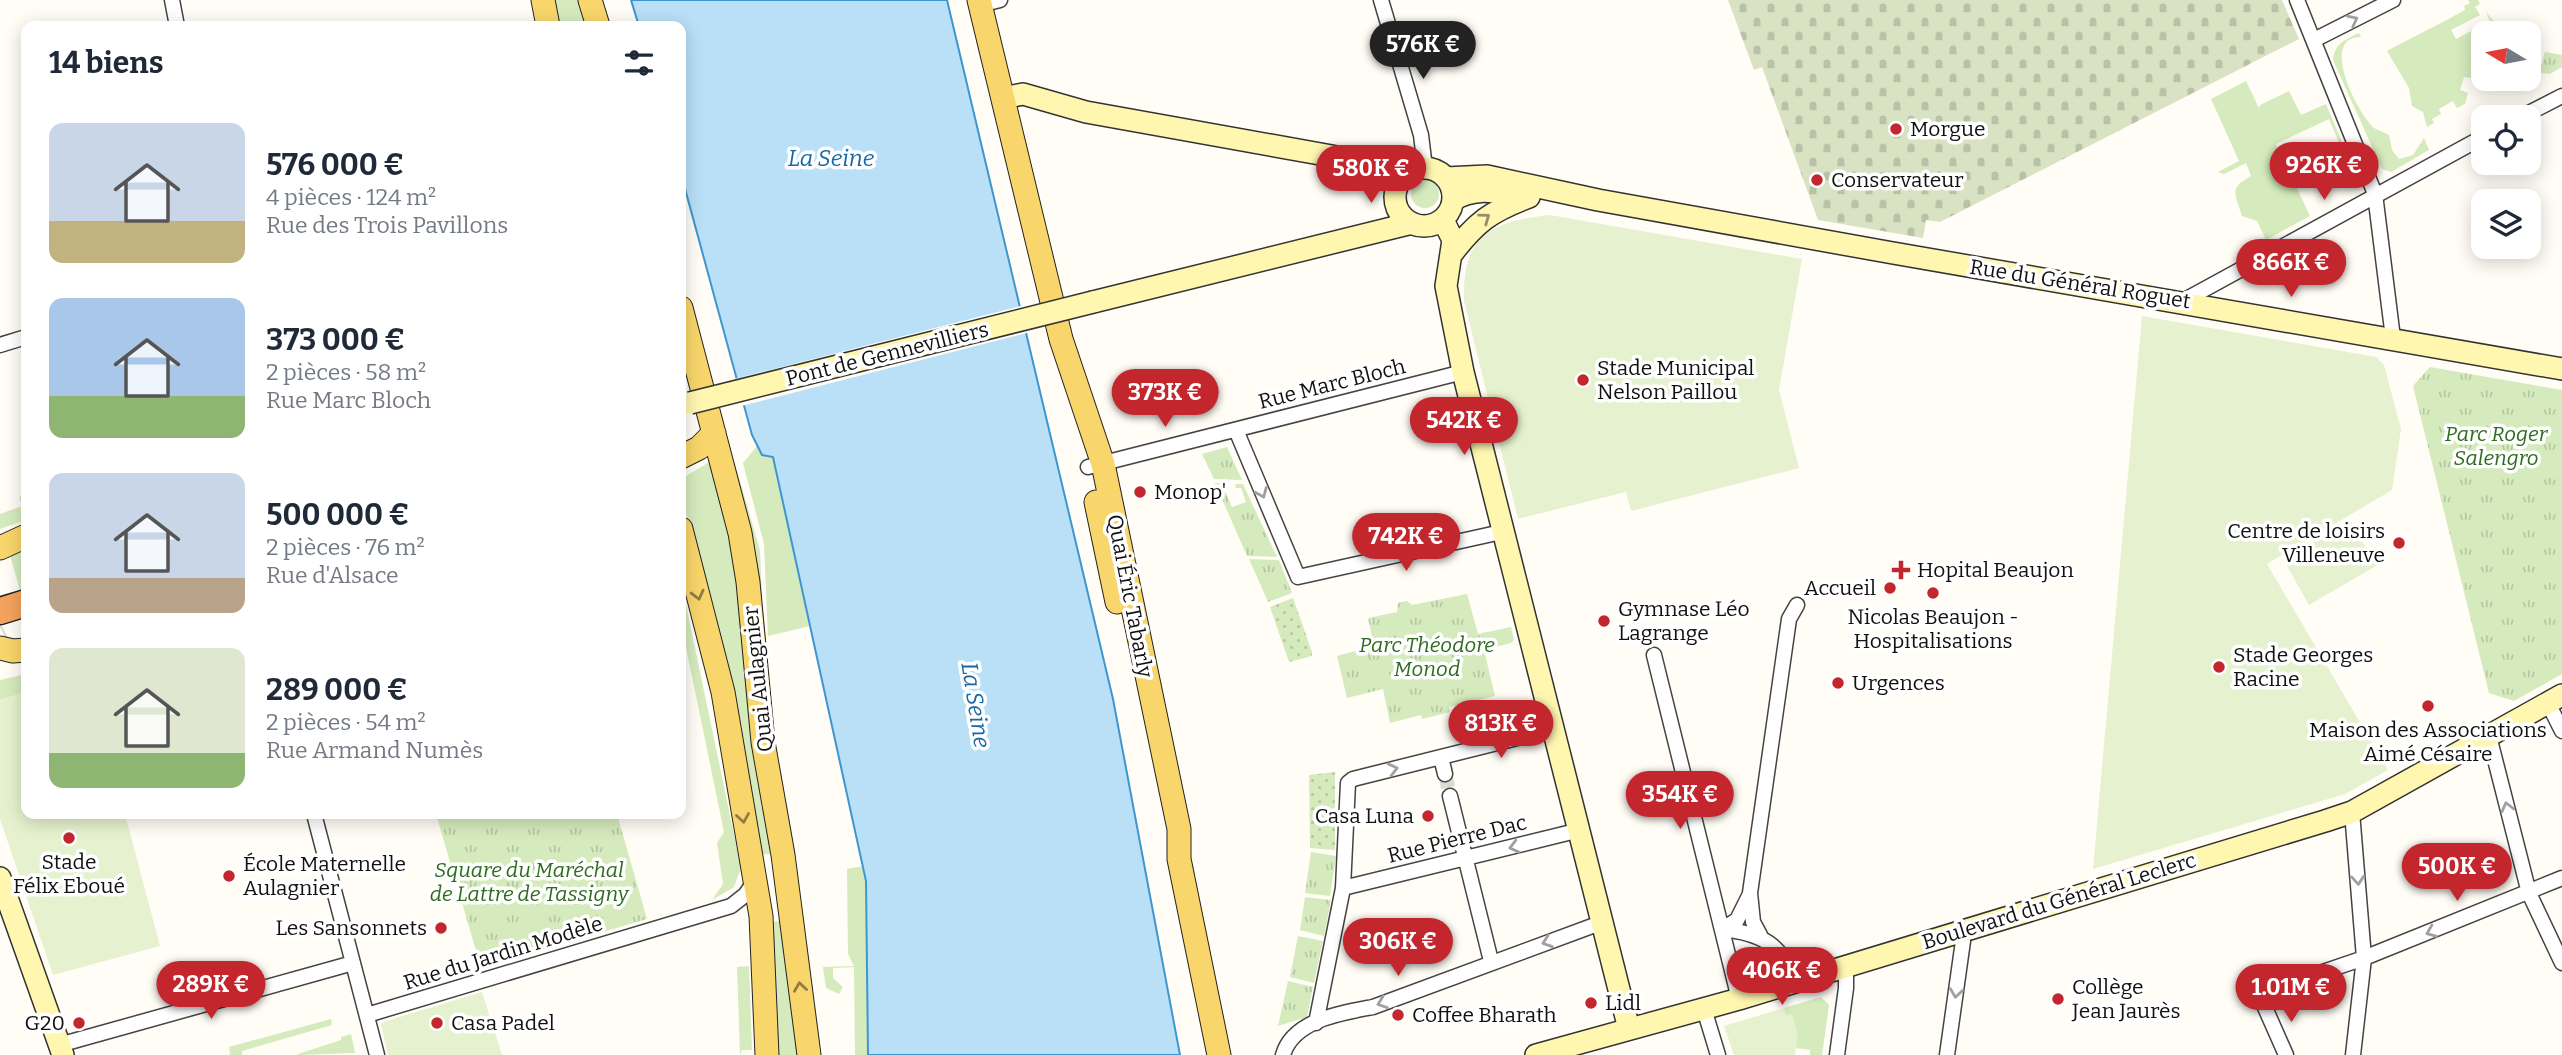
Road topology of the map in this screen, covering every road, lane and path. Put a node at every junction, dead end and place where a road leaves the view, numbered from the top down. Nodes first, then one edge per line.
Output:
1 (172, 0) edge
2 (543, 0) edge
3 (590, 0) edge
4 (1381, 0) edge
5 (2297, 0) edge
6 (2393, 0) edge
7 (986, 2) edge
8 (176, 21) edge
9 (547, 21) edge
10 (596, 21) edge
11 (2314, 40) junction
12 (2562, 96) edge
13 (1005, 106) junction
14 (2541, 107) edge
15 (2471, 143) edge
16 (1425, 168) junction
17 (1404, 176) junction
18 (1446, 178) junction
19 (2375, 194) junction
20 (1531, 196) junction
21 (1453, 200) junction
22 (1598, 200) junction
23 (1405, 216) junction
24 (1443, 220) junction
25 (1451, 255) junction
26 (2182, 301) junction
27 (2393, 338) junction
28 (21, 339) edge
29 (686, 340) edge
30 (0, 345) edge
31 (2562, 369) edge
32 (1463, 372) junction
33 (686, 404) edge
34 (1236, 430) junction
35 (714, 433) junction
36 (686, 454) edge
37 (1096, 465) junction
38 (1506, 531) junction
39 (21, 538) edge
40 (0, 546) edge
41 (686, 548) edge
42 (1797, 606) dead end
43 (21, 609) edge
44 (21, 616) edge
45 (6, 626) edge
46 (21, 651) edge
47 (1654, 655) dead end
48 (21, 662) edge
49 (0, 667) edge
50 (2555, 699) edge
51 (1553, 729) junction
52 (2562, 731) edge
53 (2489, 736) junction
54 (1441, 757) junction
55 (1445, 774) tunnel mouth
56 (1450, 796) tunnel mouth
57 (2352, 812) junction
58 (315, 819) edge
59 (1580, 830) junction
60 (1179, 859) junction
61 (1465, 859) junction
62 (0, 878) edge
63 (2562, 878) edge
64 (755, 881) junction
65 (1343, 888) junction
66 (788, 892) junction
67 (1750, 893) junction
68 (2529, 893) junction
69 (731, 906) junction
70 (761, 916) junction
71 (1603, 922) junction
72 (1723, 929) junction
73 (1961, 930) junction
74 (1760, 935) junction
75 (2364, 958) junction
76 (1491, 961) junction
77 (353, 963) junction
78 (2562, 963) edge
79 (1846, 964) junction
80 (1794, 981) junction
81 (1739, 999) junction
82 (1321, 1000) junction
83 (1704, 1009) junction
84 (1339, 1014) junction
85 (367, 1015) junction
86 (1316, 1023) junction
87 (1629, 1028) junction
88 (61, 1050) edge
89 (377, 1055) edge
90 (767, 1055) edge
91 (809, 1055) edge
92 (1219, 1055) edge
93 (1283, 1055) edge
94 (1536, 1055) edge
95 (1718, 1055) edge
96 (1837, 1055) edge
97 (1947, 1055) edge
98 (2286, 1055) edge
99 (2353, 1055) edge

1 - 8 street
2 - 9 main road
3 - 10 main road
4 - 16 street
5 - 11 street
11 -> 6 street
7 - 13 main road, Quai Éric Tabarly
11 - 19 street
12 - 14 street
13 - 17 main road
13 - 37 main road, Quai Éric Tabarly
15 - 19 street
16 - 17 main road
16 - 18 main road
17 - 23 main road
18 - 21 main road
18 - 22 main road, Rue du Général Roguet
19 - 26 street
19 - 27 street
20 - 21 main road, Rue du Général Roguet
20 - 22 main road, Rue du Général Roguet
25 -> 20 main road
21 - 24 main road
22 - 26 main road, Rue du Général Roguet
23 - 24 main road
23 - 33 main road, Pont de Gennevilliers, bridge
24 - 25 main road
25 - 32 main road
26 - 27 main road, Rue du Général Roguet
27 - 31 main road, Rue du Général Roguet
28 - 30 street
29 - 35 main road, Quai Aulagnier
32 - 34 street, Rue Marc Bloch
32 - 38 main road
34 - 37 street, Rue Marc Bloch
34 -> 38 street
35 - 36 main road
35 - 66 main road, Quai Aulagnier
37 - 60 main road, Quai Éric Tabarly
37 - 60 main road, Quai Éric Tabarly
38 - 51 main road
39 - 40 main road
41 -> 64 main road, Quai Aulagnier
42 - 67 street
43 - 45 highway
44 - 45 highway
45 - 46 main road
47 - 72 street
48 - 49 main road
50 - 52 street
50 - 53 main road, Boulevard du Général Leclerc
51 - 54 street
51 - 59 main road
53 - 57 main road, Boulevard du Général Leclerc
68 -> 53 street
54 - 55 street
65 -> 54 street
56 - 61 street
57 - 73 main road, Boulevard du Général Leclerc
57 -> 75 street
58 - 77 street
59 -> 61 street, Rue Pierre Dac
59 - 71 main road
60 - 92 main road, Quai Éric Tabarly
61 - 65 street, Rue Pierre Dac
61 - 76 street
62 - 88 main road
63 - 68 street
64 - 66 main road
64 - 69 street, Rue du Jardin Modèle
64 - 70 main road, Quai Aulagnier
65 - 82 street
66 - 70 main road
91 -> 66 main road, Quai Aulagnier
67 - 72 street
67 - 74 street
68 -> 75 street
68 - 78 street
69 - 70 street
69 - 85 street, Rue du Jardin Modèle
70 - 90 main road, Quai Aulagnier
71 -> 76 street
71 - 87 main road
72 - 74 street
72 - 81 street
73 - 79 main road, Boulevard du Général Leclerc
73 -> 97 street
74 - 80 street
75 - 98 street
75 - 99 street
76 -> 84 street
77 - 85 street
77 - 88 street
79 - 80 main road, Boulevard du Général Leclerc
79 - 96 street
80 - 81 main road, Boulevard du Général Leclerc
81 - 83 main road, Boulevard du Général Leclerc
82 - 84 street
82 - 86 street
83 - 87 main road, Boulevard du Général Leclerc
83 - 95 street
84 - 86 street
85 - 89 street
86 - 93 street
87 - 94 main road, Boulevard du Général Leclerc

